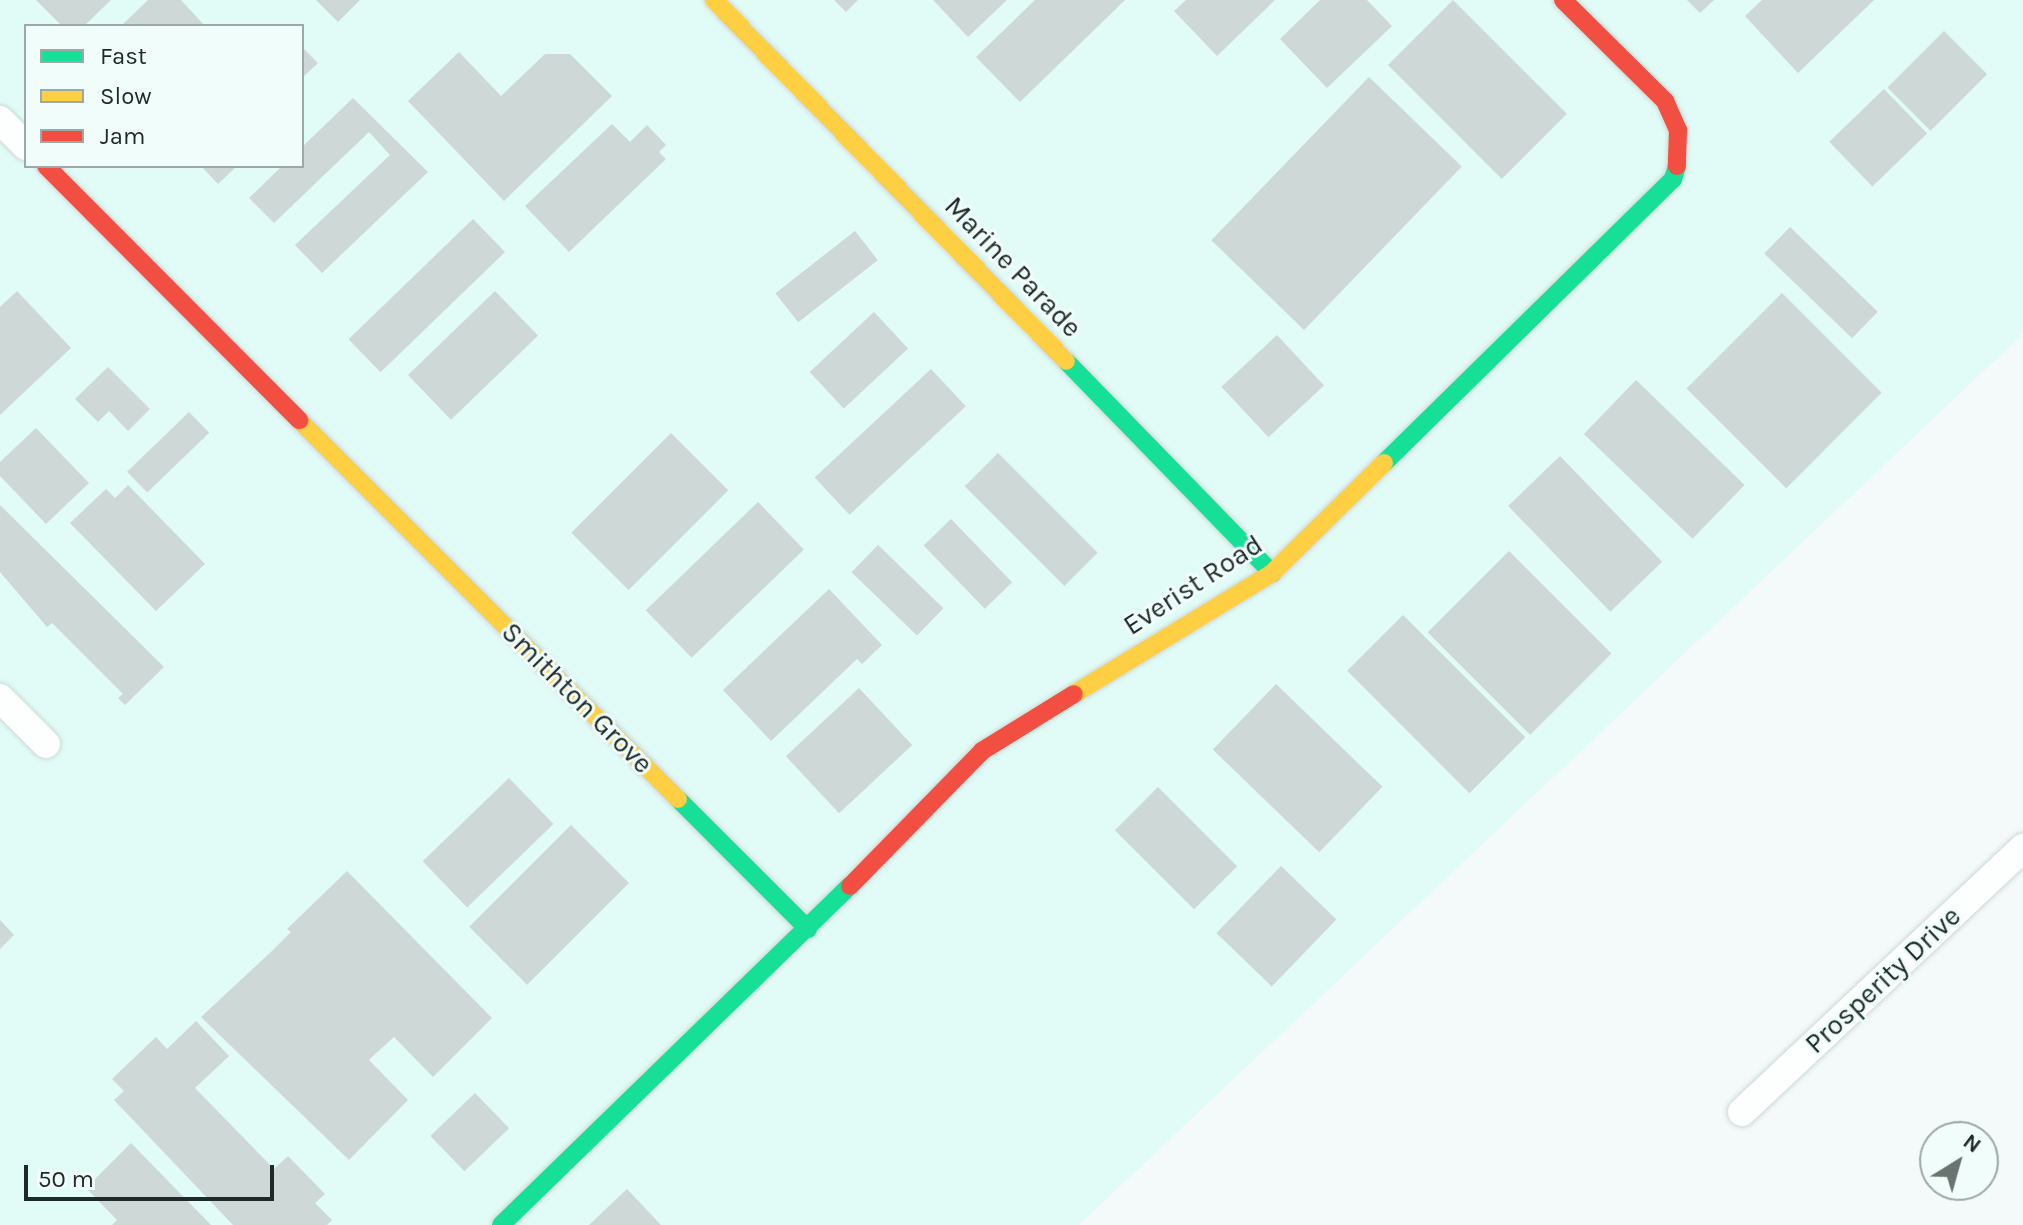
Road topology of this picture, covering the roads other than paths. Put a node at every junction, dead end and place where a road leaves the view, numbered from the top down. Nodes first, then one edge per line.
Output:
1 (714, 0) edge
2 (1563, 0) edge
3 (0, 120) edge
4 (24, 144) edge
5 (48, 168) edge
6 (1272, 573) junction
7 (0, 698) edge
8 (46, 744) dead end
9 (2023, 848) edge
10 (808, 929) junction
11 (1742, 1112) dead end
12 (501, 1225) edge

1 - 6 street, Marine Parade
2 - 6 street, Everist Road
3 - 4 street
5 - 10 street, Smithton Grove
6 - 10 street, Everist Road
7 - 8 street
9 - 11 street, Prosperity Drive
10 - 12 street

